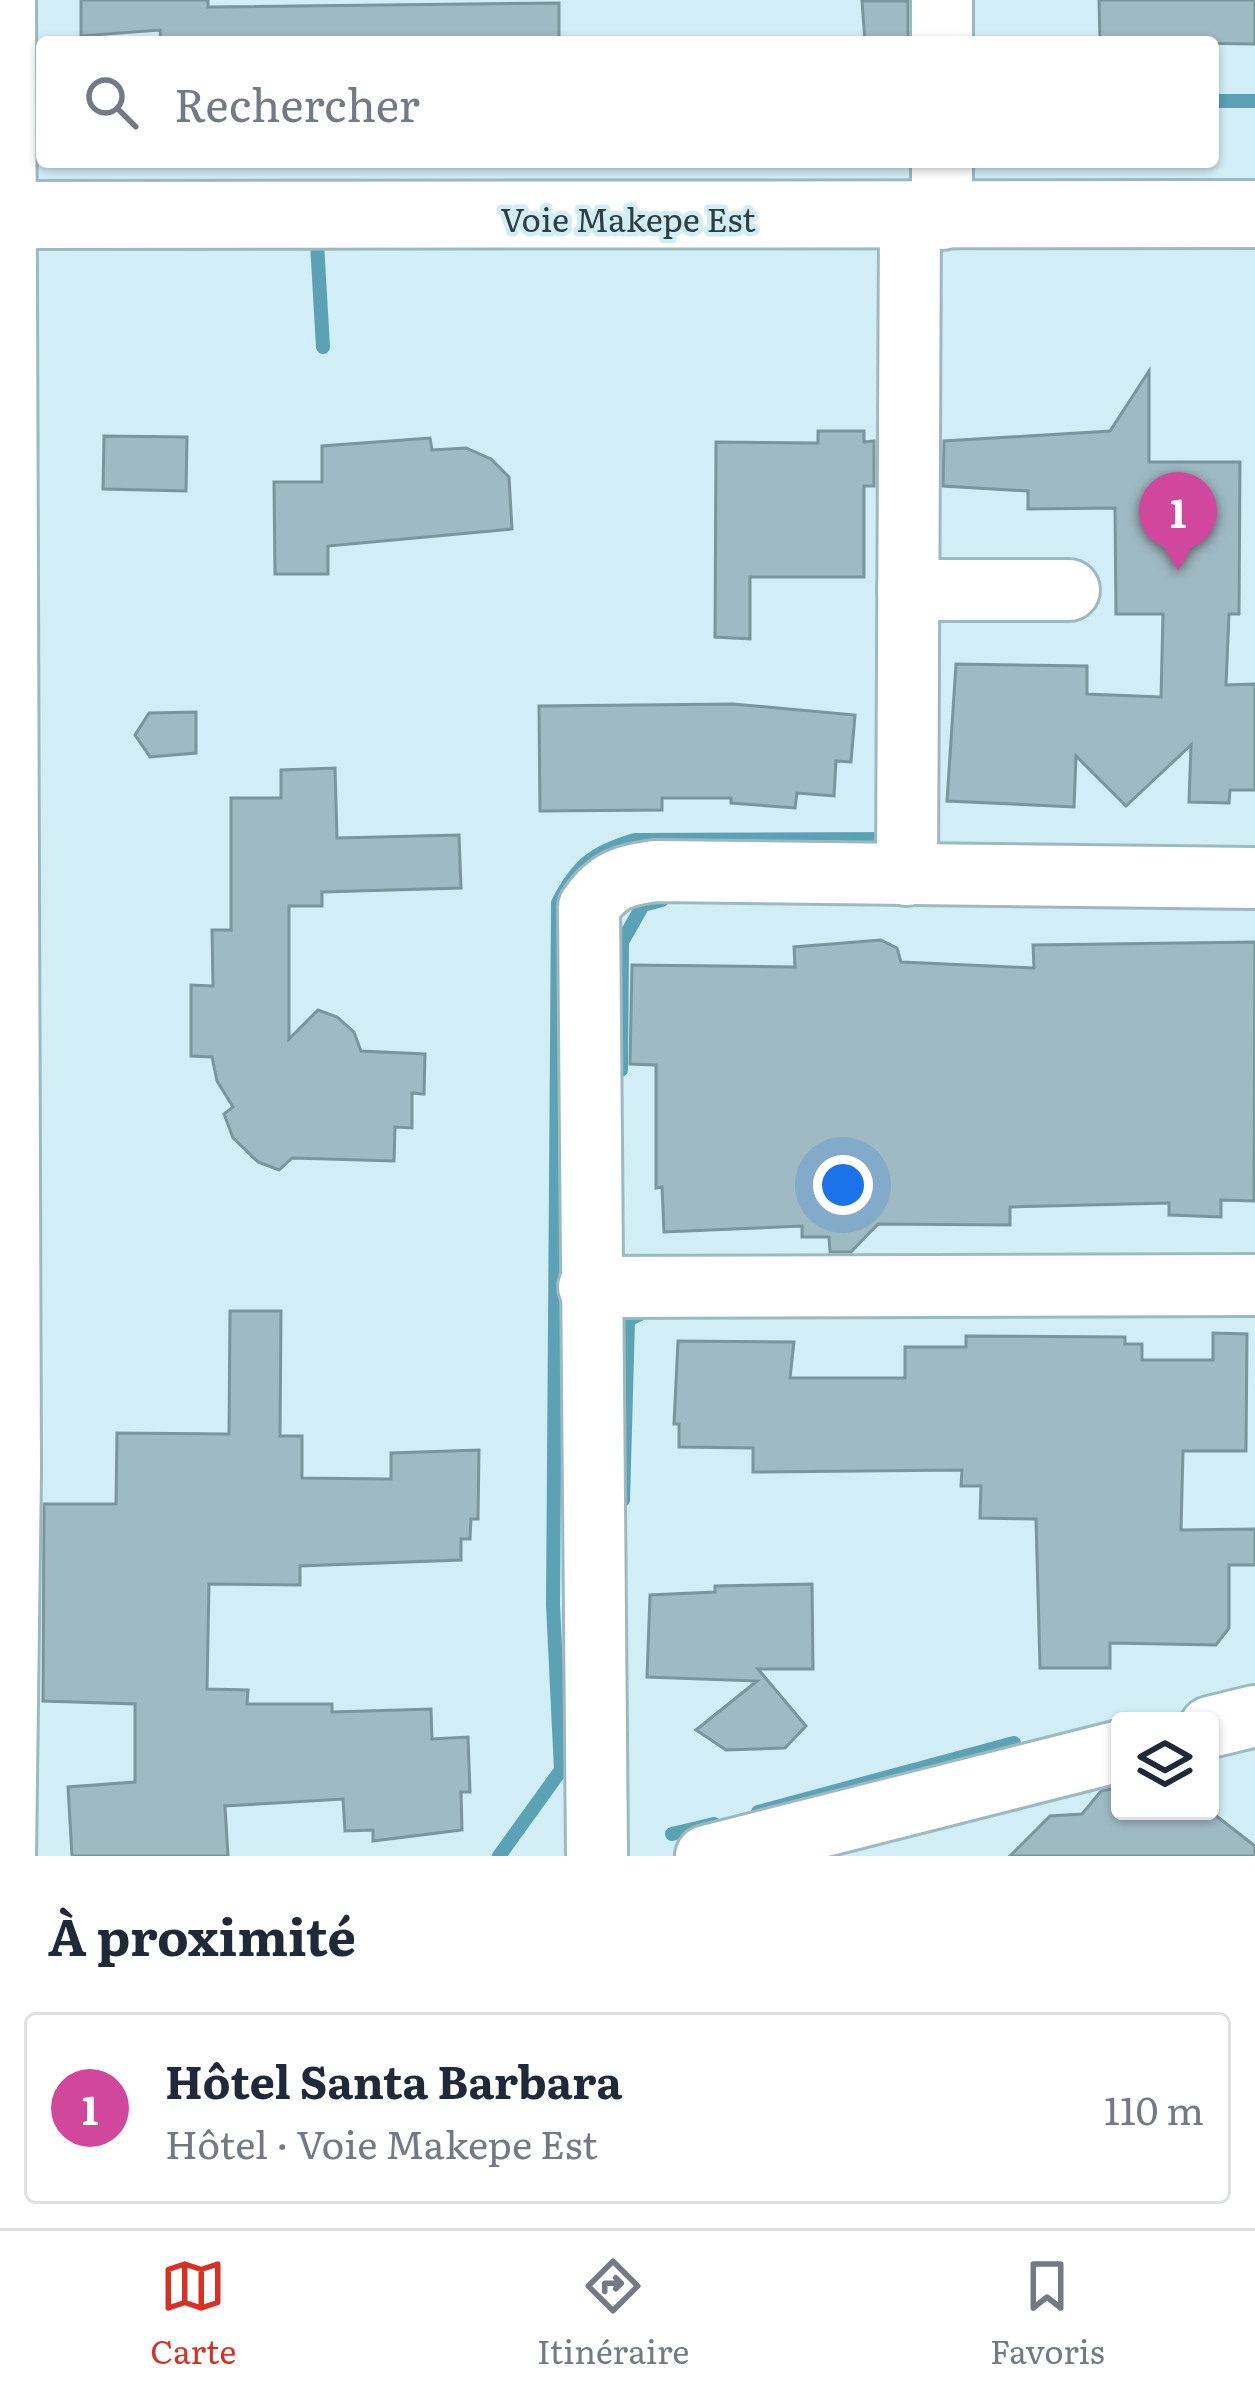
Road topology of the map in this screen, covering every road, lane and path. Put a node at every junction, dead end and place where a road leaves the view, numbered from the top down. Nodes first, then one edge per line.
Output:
1 (5, 0) edge
2 (943, 0) edge
3 (942, 36) edge
4 (931, 200) edge
5 (1255, 214) edge
6 (3, 215) edge
7 (908, 590) junction
8 (1070, 590) dead end
9 (908, 875) junction
10 (1255, 878) edge
11 (2, 891) edge
12 (1255, 1285) edge
13 (590, 1286) junction
14 (5, 1471) edge
15 (1255, 1716) edge
16 (1219, 1725) edge
17 (1111, 1753) edge
18 (5, 1856) edge
19 (597, 1856) edge
20 (706, 1856) edge

1 - 6 street
2 - 3 street
4 - 5 main road, Voie Makepe Est
4 - 6 main road, Voie Makepe Est
4 - 7 street
6 - 11 street
7 - 8 street
7 - 9 street
9 - 10 street
9 - 13 street
11 - 14 street
12 - 13 street
13 - 19 street
14 - 18 street
15 - 16 street
17 - 20 street

